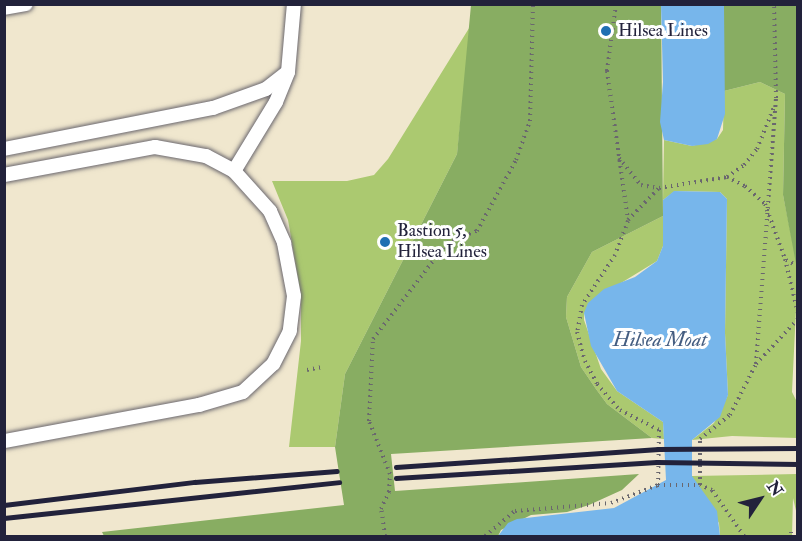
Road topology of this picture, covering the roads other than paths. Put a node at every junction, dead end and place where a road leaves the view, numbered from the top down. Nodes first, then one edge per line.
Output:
1 (26, 4) edge
2 (294, 4) edge
3 (4, 8) edge
4 (288, 72) junction
5 (4, 148) edge
6 (234, 171) junction
7 (4, 175) edge
8 (4, 441) edge

1 - 3 lane
2 - 4 lane
4 - 5 lane
4 - 6 lane
6 - 7 lane
6 - 8 lane

